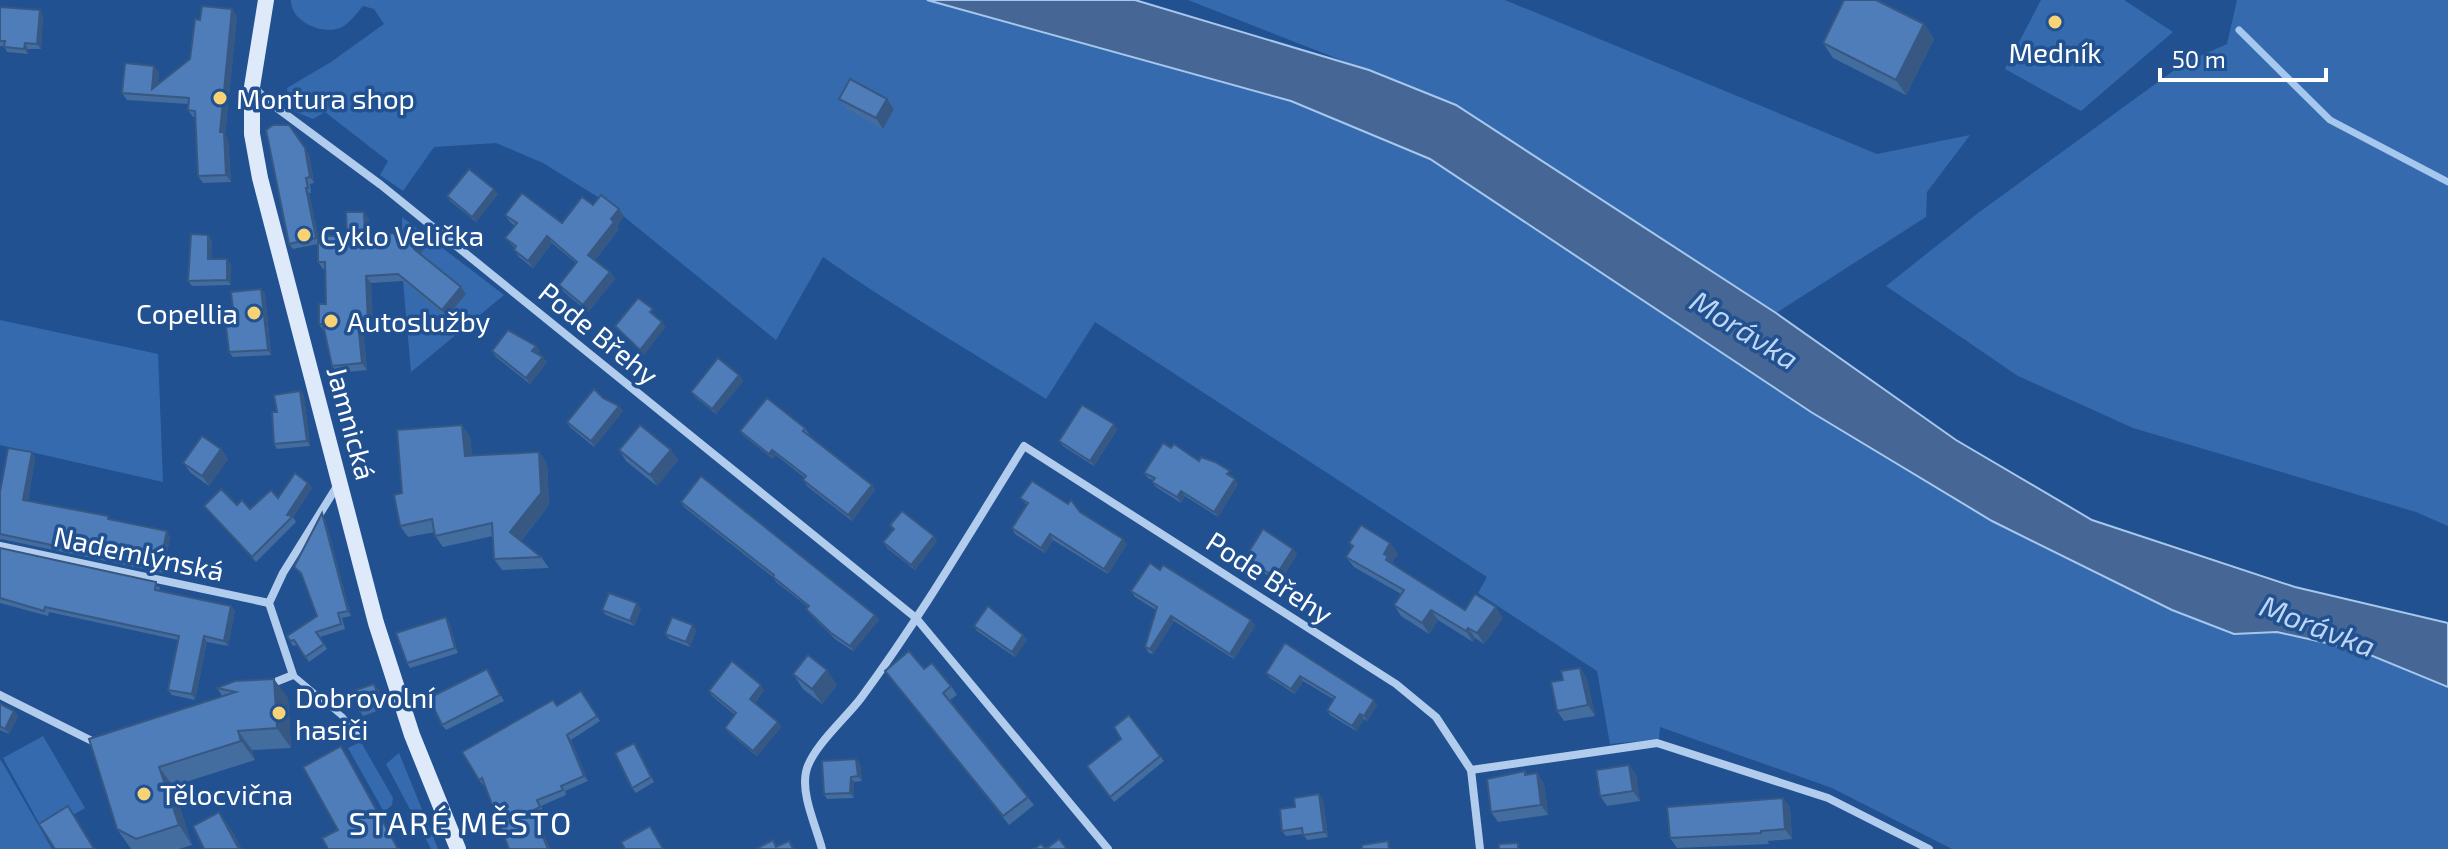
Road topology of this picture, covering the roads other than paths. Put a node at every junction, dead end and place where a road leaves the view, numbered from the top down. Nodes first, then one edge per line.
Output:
1 (266, 0) edge
2 (252, 87) junction
3 (340, 481) junction
4 (0, 546) edge
5 (269, 603) junction
6 (916, 618) junction
7 (293, 675) junction
8 (264, 686) edge
9 (0, 695) edge
10 (359, 737) dead end
11 (110, 739) edge
12 (1471, 770) junction
13 (458, 849) edge
14 (822, 849) edge
15 (1108, 849) edge
16 (1480, 849) edge
17 (1929, 849) edge

1 - 2 main road, Jamnická
2 - 3 main road, Jamnická
2 - 6 street, Pode Břehy
3 - 5 street
3 - 13 main road, Jamnická
4 - 5 street, Nademlýnská
5 - 7 street
6 - 12 street, Pode Břehy
6 - 14 street
6 - 15 street, Pode Břehy
7 - 8 street
7 - 10 lane
9 - 11 street
12 - 16 street, Pode Břehy
12 - 17 street

